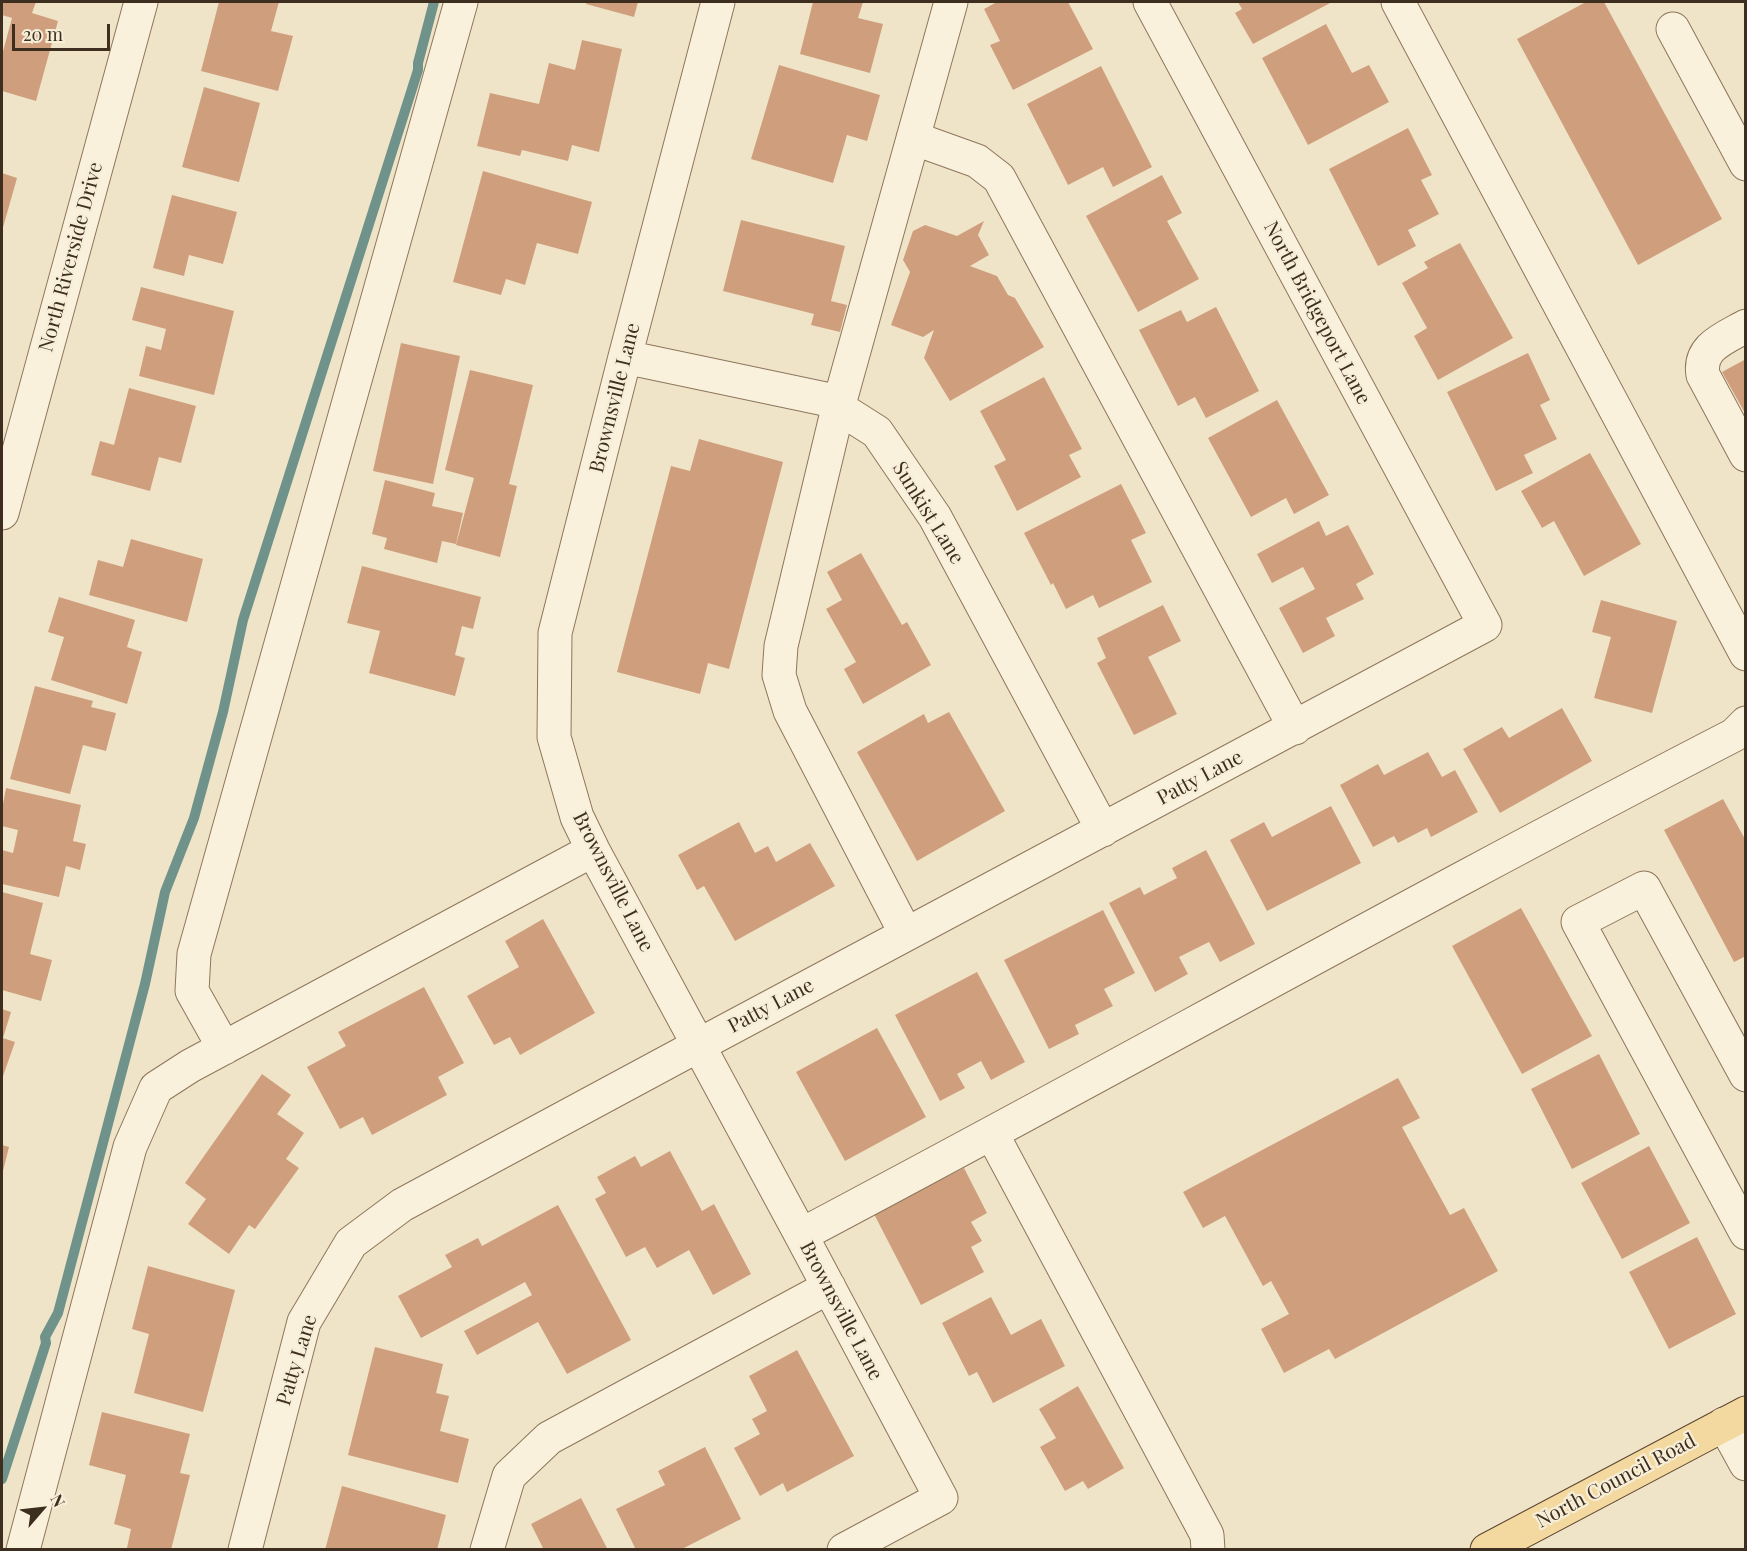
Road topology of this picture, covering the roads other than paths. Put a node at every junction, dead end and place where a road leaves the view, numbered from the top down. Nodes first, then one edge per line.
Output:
1 (141, 2) edge
2 (461, 2) edge
3 (718, 2) edge
4 (951, 2) edge
5 (1150, 2) edge
6 (1398, 2) edge
7 (1672, 29) dead end
8 (913, 138) junction
9 (1746, 164) edge
10 (1746, 326) edge
11 (625, 357) junction
12 (838, 408) junction
13 (1746, 455) edge
14 (2, 513) edge
15 (1485, 625) joint
16 (1746, 654) edge
17 (1746, 723) edge
18 (1294, 728) junction
19 (1103, 830) junction
20 (593, 850) junction
21 (906, 934) junction
22 (699, 1045) junction
23 (224, 1048) junction
24 (1746, 1075) edge
25 (992, 1134) junction
26 (1746, 1233) edge
27 (801, 1235) junction
28 (829, 1287) junction
29 (1735, 1418) edge
30 (1746, 1464) edge
31 (23, 1550) edge
32 (245, 1550) edge
33 (487, 1550) edge
34 (844, 1550) edge
35 (1208, 1550) edge
36 (1487, 1550) edge

1 - 14 street, North Riverside Drive
2 - 23 street
3 - 11 street, Brownsville Lane
4 - 8 street
5 - 15 street, North Bridgeport Lane
6 - 16 street
7 - 9 street
8 - 12 street
8 - 18 street
10 - 13 street
11 - 12 street, Sunkist Lane
11 - 20 street, Brownsville Lane
12 - 19 street, Sunkist Lane
12 - 21 street
15 - 18 street, Patty Lane
17 - 25 street
18 - 19 street, Patty Lane
19 - 21 street, Patty Lane
20 - 22 street, Brownsville Lane
20 - 23 street
21 - 22 street, Patty Lane
22 - 27 street, Brownsville Lane
22 - 32 street, Patty Lane
23 - 31 street
24 - 26 street
25 - 27 street
25 - 35 street
27 - 28 street, Brownsville Lane
28 - 33 street
28 - 34 street, Brownsville Lane
29 - 30 street
29 - 36 main road, North Council Road

